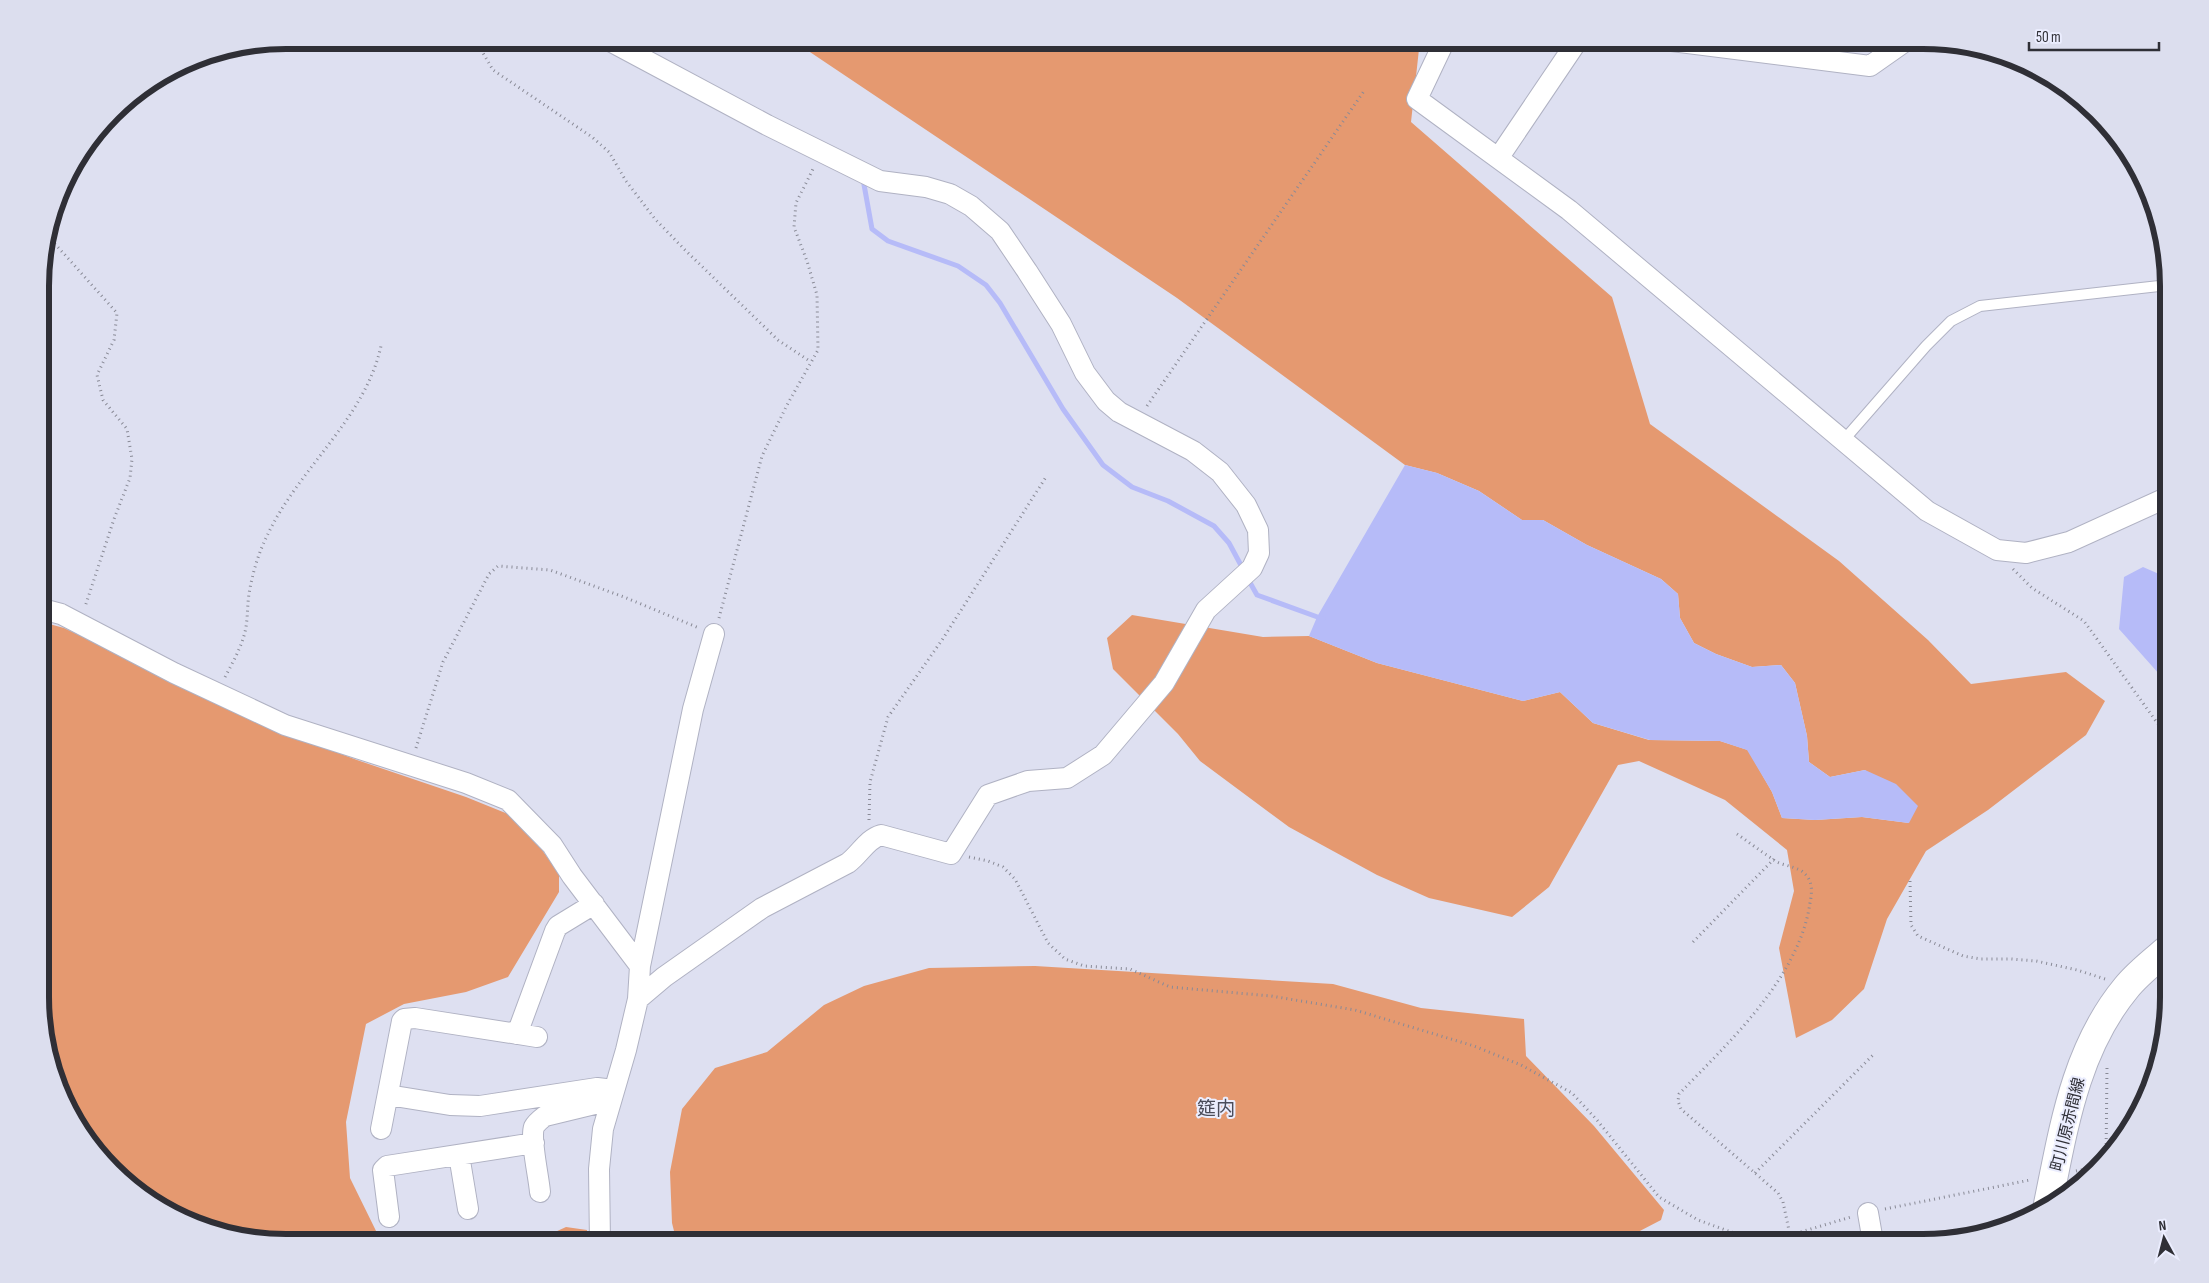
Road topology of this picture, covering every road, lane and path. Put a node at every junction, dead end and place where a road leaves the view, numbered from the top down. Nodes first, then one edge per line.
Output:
1 (485, 49) edge
2 (625, 49) edge
3 (1441, 49) edge
4 (1572, 49) edge
5 (1735, 49) edge
6 (1894, 49) edge
7 (1364, 92) dead end
8 (822, 153) junction
9 (1499, 157) junction
10 (53, 241) edge
11 (2160, 286) edge
12 (381, 346) dead end
13 (811, 362) junction
14 (1136, 421) junction
15 (1843, 440) junction
16 (1046, 477) dead end
17 (2160, 501) edge
18 (1997, 550) junction
19 (49, 611) edge
20 (79, 623) junction
21 (714, 634) junction
22 (217, 693) junction
23 (2160, 726) edge
24 (411, 766) junction
25 (1737, 834) dead end
26 (871, 838) junction
27 (951, 854) junction
28 (1774, 859) junction
29 (1910, 881) dead end
30 (594, 904) junction
31 (1693, 942) dead end
32 (2160, 957) edge
33 (640, 966) junction
34 (2127, 988) junction
35 (638, 999) junction
36 (517, 1034) junction
37 (537, 1037) dead end
38 (1875, 1053) dead end
39 (2107, 1062) dead end
40 (388, 1094) junction
41 (612, 1095) junction
42 (382, 1129) dead end
43 (534, 1143) junction
44 (2106, 1147) edge
45 (459, 1155) junction
46 (1755, 1173) junction
47 (2054, 1175) junction
48 (540, 1192) dead end
49 (2049, 1197) edge
50 (468, 1209) dead end
51 (1868, 1213) junction
52 (390, 1217) dead end
53 (600, 1234) edge
54 (1743, 1234) edge
55 (1790, 1234) edge
56 (1793, 1234) edge
57 (1872, 1234) edge

1 - 13 path
2 - 8 street
3 - 9 street
4 - 9 street
5 - 6 street
7 - 14 path
8 - 13 path
8 - 14 street
9 - 15 street
10 - 20 path
11 - 15 lane
12 - 22 path
13 - 21 path
14 - 27 street
15 - 18 street
16 - 26 path
17 - 18 street
18 - 23 path
19 - 20 street
20 - 22 street
21 - 24 path
21 - 33 street
22 - 24 street
24 - 30 street
25 - 28 path
26 - 27 street
26 - 35 street
27 - 54 path
28 - 31 path
28 - 46 path
29 - 34 path
30 - 33 street
30 - 36 street
32 - 34 main road, 町川原赤間線
33 - 35 street
34 - 47 main road, 町川原赤間線
35 - 41 street
36 - 37 street
36 - 40 street
38 - 46 path
39 - 44 path
40 - 41 street
40 - 42 street
41 - 43 street
41 - 53 street
43 - 45 street
43 - 48 street
45 - 50 street
45 - 52 street
46 - 55 path
47 - 49 main road, 町川原赤間線
47 - 51 path
51 - 56 path
51 - 57 street

